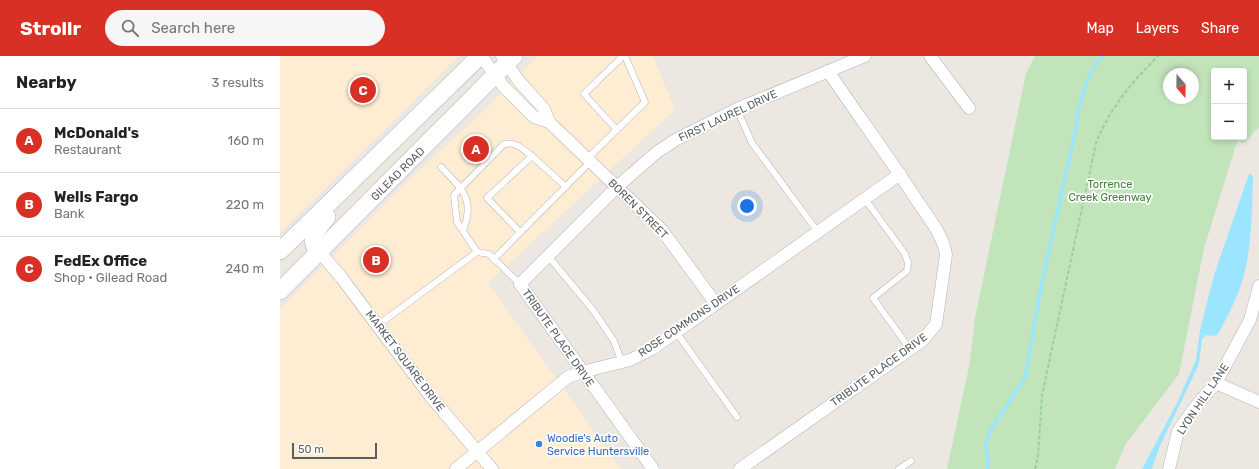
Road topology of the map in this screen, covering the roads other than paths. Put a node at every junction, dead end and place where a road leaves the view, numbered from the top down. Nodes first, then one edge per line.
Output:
1 (481, 56) edge
2 (624, 56) edge
3 (865, 56) edge
4 (930, 56) edge
5 (508, 59) edge
6 (828, 71) junction
7 (495, 76) junction
8 (969, 108) dead end
9 (736, 109) junction
10 (549, 122) junction
11 (617, 130) junction
12 (532, 156) junction
13 (589, 161) junction
14 (371, 162) junction
15 (441, 167) dead end
16 (900, 174) junction
17 (566, 187) junction
18 (617, 187) junction
19 (461, 188) junction
20 (865, 199) junction
21 (463, 230) junction
22 (520, 232) junction
23 (818, 232) junction
24 (280, 250) edge
25 (319, 251) junction
26 (477, 252) junction
27 (548, 256) junction
28 (494, 259) junction
29 (520, 284) junction
30 (1259, 286) edge
31 (280, 290) edge
32 (716, 304) junction
33 (1256, 306) edge
34 (378, 325) junction
35 (676, 332) junction
36 (910, 349) junction
37 (622, 363) junction
38 (582, 372) junction
39 (1216, 383) junction
40 (1259, 402) edge
41 (737, 417) dead end
42 (477, 451) junction
43 (910, 461) dead end
44 (456, 469) edge
45 (492, 469) edge
46 (653, 469) edge
47 (740, 469) edge
48 (899, 469) edge
49 (1169, 469) edge

1 - 7 street, BOREN STREET
1 - 14 main road
2 - 11 lane
2 - 11 lane
3 - 6 street, FIRST LAUREL DRIVE
4 - 8 street
5 - 7 main road, GILEAD ROAD
5 - 10 street, BOREN STREET
6 - 9 street, FIRST LAUREL DRIVE
6 - 16 street, TRIBUTE PLACE DRIVE
7 - 10 street, BOREN STREET
7 - 25 main road, GILEAD ROAD
9 - 18 street, FIRST LAUREL DRIVE
9 - 23 lane
10 - 13 street, BOREN STREET
11 - 13 lane
12 - 17 lane
12 - 19 lane
12 - 22 lane
13 - 17 lane
13 - 18 street, BOREN STREET
14 - 24 main road
14 - 25 main road
15 - 19 lane
16 - 20 street, ROSE COMMONS DRIVE
16 - 36 street, TRIBUTE PLACE DRIVE
17 - 22 lane
18 - 27 street, FIRST LAUREL DRIVE
18 - 32 street, BOREN STREET
19 - 21 lane
19 - 21 lane
20 - 23 street, ROSE COMMONS DRIVE
20 - 36 lane
21 - 26 lane
22 - 28 lane
23 - 32 street, ROSE COMMONS DRIVE
25 - 31 main road, GILEAD ROAD
25 - 34 street, MARKET SQUARE DRIVE
26 - 28 lane
26 - 34 lane
27 - 29 street, FIRST LAUREL DRIVE
27 - 37 lane
28 - 29 lane
29 - 38 street, TRIBUTE PLACE DRIVE
30 - 33 street, LYON HILL LANE
32 - 35 street, ROSE COMMONS DRIVE
33 - 39 street, LYON HILL LANE
34 - 42 street, MARKET SQUARE DRIVE
35 - 37 street, ROSE COMMONS DRIVE
35 - 41 lane
36 - 47 street, TRIBUTE PLACE DRIVE
37 - 38 street, ROSE COMMONS DRIVE
38 - 42 street, ROSE COMMONS DRIVE
38 - 46 street, TRIBUTE PLACE DRIVE
39 - 40 street
39 - 49 street, LYON HILL LANE
42 - 44 street, ROSE COMMONS DRIVE
42 - 45 street, MARKET SQUARE DRIVE
43 - 48 lane

